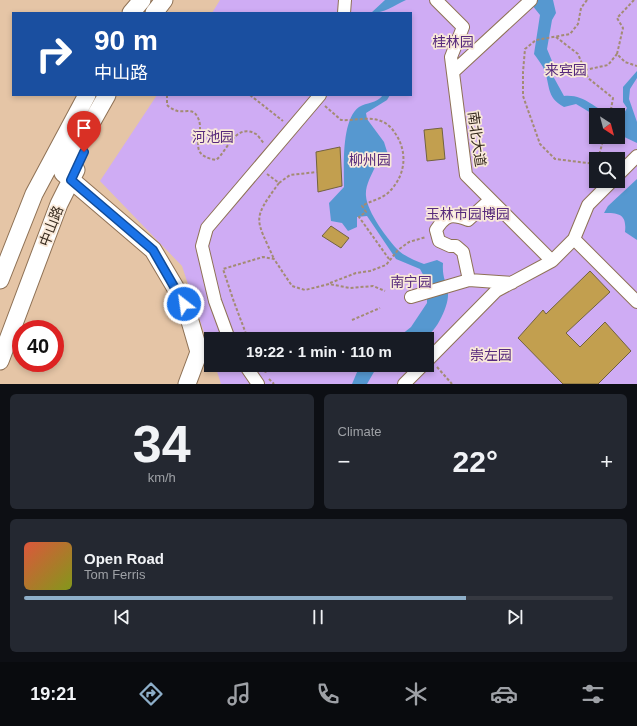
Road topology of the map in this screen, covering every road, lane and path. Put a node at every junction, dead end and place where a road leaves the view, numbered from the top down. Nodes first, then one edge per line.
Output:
1 (164, 0) edge
2 (345, 0) edge
3 (436, 0) edge
4 (587, 0) edge
5 (634, 0) edge
6 (530, 1) edge
7 (155, 12) edge
8 (344, 12) edge
9 (556, 37) junction
10 (617, 54) junction
11 (637, 66) edge
12 (585, 70) junction
13 (453, 72) junction
14 (86, 96) edge
15 (106, 96) edge
16 (112, 96) edge
17 (167, 96) edge
18 (251, 96) edge
19 (318, 97) edge
20 (611, 108) edge
21 (292, 128) junction
22 (273, 150) junction
23 (637, 156) edge
24 (589, 163) edge
25 (258, 167) junction
26 (625, 168) edge
27 (317, 172) dead end
28 (71, 180) junction
29 (279, 183) junction
30 (605, 188) edge
31 (490, 200) junction
32 (436, 230) junction
33 (574, 240) junction
34 (274, 259) junction
35 (390, 259) junction
36 (552, 261) junction
37 (0, 280) edge
38 (469, 280) junction
39 (512, 283) junction
40 (329, 284) junction
41 (385, 291) dead end
42 (411, 297) dead end
43 (637, 302) edge
44 (380, 308) dead end
45 (352, 320) dead end
46 (226, 332) edge
47 (245, 332) edge
48 (434, 354) edge
49 (0, 361) edge
50 (434, 369) edge
51 (250, 372) edge
52 (416, 372) edge
53 (187, 384) edge
54 (258, 384) edge
55 (404, 384) edge
56 (452, 384) edge

1 - 7 main road
2 - 8 street
3 - 13 street, 南北大道
4 - 9 path
5 - 10 path
6 - 13 street
9 - 12 path
9 - 24 path
10 - 11 path
10 - 12 path
12 - 20 path
13 - 31 street, 南北大道
14 - 37 main road, 中山路
15 - 28 main road
16 - 28 main road, 中山路
17 - 22 path
18 - 21 path
19 - 21 street
19 - 35 path
21 - 22 street
22 - 25 street
23 - 26 street
25 - 29 path
25 - 46 street
27 - 29 path
28 - 49 main road, 中山路
28 - 53 main road
29 - 34 path
30 - 33 street
31 - 32 street
31 - 36 street, 南北大道
32 - 35 path
32 - 38 street
33 - 36 street
33 - 43 street
34 - 40 path
34 - 47 path
35 - 40 path
36 - 39 street
38 - 39 street
38 - 42 street
39 - 48 street
40 - 41 path
44 - 45 path
50 - 56 path
51 - 54 street
52 - 55 street

